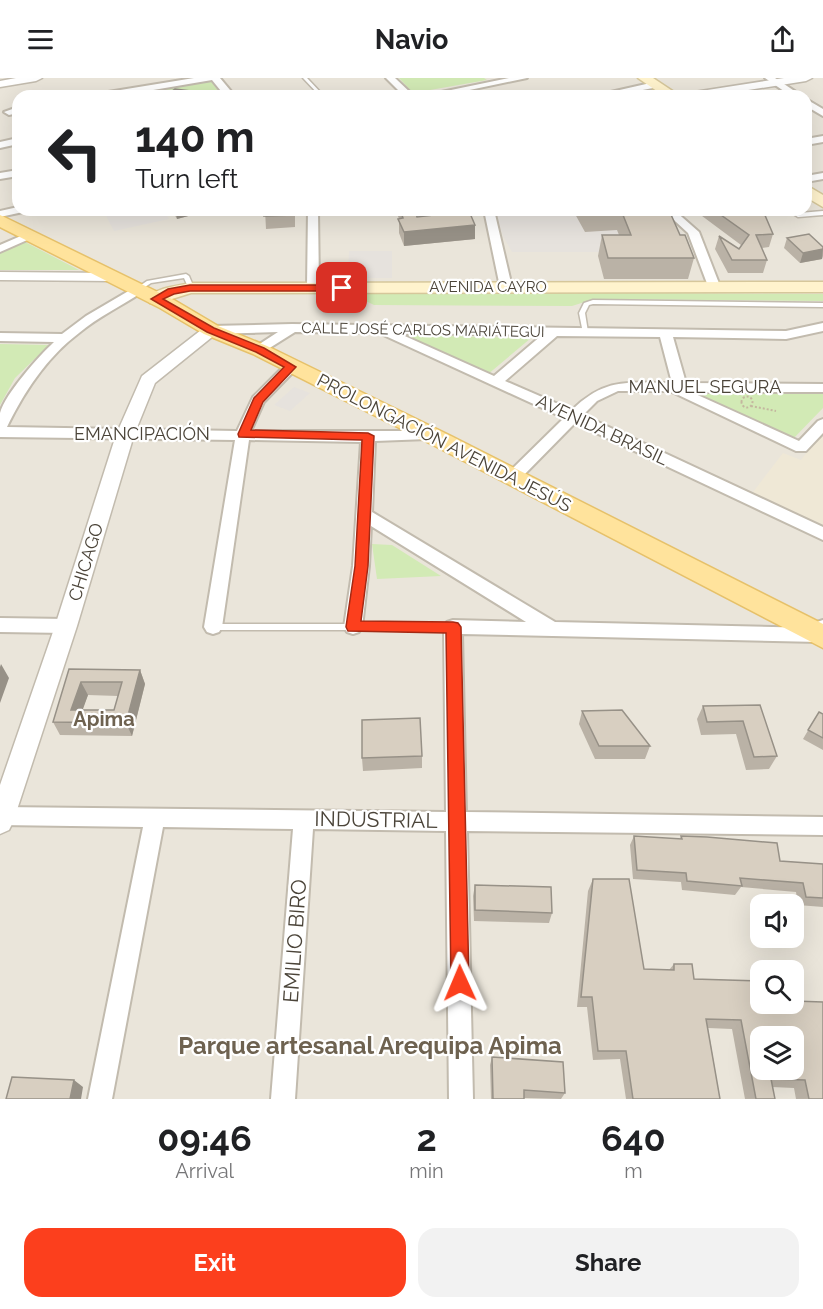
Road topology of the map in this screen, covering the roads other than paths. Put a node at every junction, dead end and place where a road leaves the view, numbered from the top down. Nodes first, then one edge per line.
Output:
1 (36, 78) edge
2 (210, 78) edge
3 (215, 78) edge
4 (305, 78) edge
5 (390, 78) edge
6 (523, 78) edge
7 (806, 78) edge
8 (497, 80) edge
9 (773, 80) edge
10 (650, 81) edge
11 (0, 84) edge
12 (144, 90) edge
13 (225, 90) edge
14 (316, 90) edge
15 (403, 90) edge
16 (453, 90) edge
17 (619, 90) edge
18 (664, 90) edge
19 (720, 90) edge
20 (788, 90) edge
21 (823, 176) edge
22 (812, 190) edge
23 (313, 216) edge
24 (490, 216) edge
25 (675, 216) edge
26 (0, 220) edge
27 (30, 235) junction
28 (0, 249) edge
29 (0, 276) edge
30 (112, 277) junction
31 (714, 286) junction
32 (506, 287) junction
33 (823, 287) edge
34 (190, 288) junction
35 (313, 288) junction
36 (137, 290) junction
37 (156, 299) junction
38 (823, 305) edge
39 (292, 328) junction
40 (817, 329) edge
41 (211, 330) junction
42 (379, 330) junction
43 (554, 332) junction
44 (585, 332) junction
45 (665, 333) junction
46 (0, 337) edge
47 (65, 338) junction
48 (823, 341) edge
49 (260, 350) junction
50 (291, 367) junction
51 (495, 382) junction
52 (675, 387) junction
53 (823, 387) edge
54 (574, 417) junction
55 (823, 424) edge
56 (0, 427) edge
57 (0, 432) edge
58 (243, 434) junction
59 (428, 434) junction
60 (125, 435) junction
61 (368, 436) junction
62 (513, 477) junction
63 (364, 515) junction
64 (823, 534) edge
65 (0, 625) edge
66 (66, 626) junction
67 (213, 627) joint
68 (353, 627) junction
69 (453, 627) junction
70 (552, 629) junction
71 (822, 633) edge
72 (1, 818) edge
73 (155, 818) junction
74 (304, 819) junction
75 (458, 821) junction
76 (823, 826) edge
77 (100, 1099) edge
78 (284, 1099) edge
79 (461, 1099) edge

1 - 11 street
2 - 12 street
3 - 13 street
4 - 14 lane
5 - 15 street
6 - 8 street
7 - 9 street
8 - 16 street
9 - 19 street
9 - 20 street
10 - 17 street
10 - 18 main road
21 - 22 street
23 - 35 street
24 - 32 street
25 - 31 street
26 - 27 main road, PROLONGACIÓN AVENIDA JESÚS
27 - 28 street
27 - 30 main road, PROLONGACIÓN AVENIDA JESÚS
29 - 30 street
30 - 36 main road, PROLONGACIÓN AVENIDA JESÚS
31 - 32 main road, AVENIDA CAYRO
31 - 33 main road, AVENIDA CAYRO
32 - 35 main road, AVENIDA CAYRO
34 - 35 main road, AVENIDA CAYRO
34 - 36 lane
34 - 37 main road, AVENIDA CAYRO
36 - 37 main road, PROLONGACIÓN AVENIDA JESÚS
36 - 47 street
37 - 41 main road, PROLONGACIÓN AVENIDA JESÚS
38 - 44 lane
39 - 41 street, CALLE JOSÉ CARLOS MARIÁTEGUI
39 - 42 street, CALLE JOSÉ CARLOS MARIÁTEGUI
39 - 49 street
40 - 45 street, CALLE JOSÉ CARLOS MARIÁTEGUI
40 - 48 street
41 - 49 main road, PROLONGACIÓN AVENIDA JESÚS
41 - 60 street, CHICAGO
42 - 43 street, CALLE JOSÉ CARLOS MARIÁTEGUI
42 - 51 street, AVENIDA BRASIL
43 - 44 street, CALLE JOSÉ CARLOS MARIÁTEGUI
43 - 51 street, CALLE JOSÉ CARLOS MARIÁTEGUI
44 - 45 street, CALLE JOSÉ CARLOS MARIÁTEGUI
45 - 52 street
46 - 47 street
47 - 56 street
49 - 50 main road, PROLONGACIÓN AVENIDA JESÚS
50 - 58 street
50 - 59 main road, PROLONGACIÓN AVENIDA JESÚS
51 - 54 street, AVENIDA BRASIL
52 - 53 street, MANUEL SEGURA
52 - 54 street, MANUEL SEGURA
52 - 55 street
54 - 62 street, MANUEL SEGURA
54 - 64 street, AVENIDA BRASIL
57 - 60 street, EMANCIPACIÓN
58 - 60 street, EMANCIPACIÓN
58 - 61 street, EMANCIPACIÓN
58 - 67 street
59 - 61 street, EMANCIPACIÓN
59 - 62 main road, PROLONGACIÓN AVENIDA JESÚS
60 - 66 street, CHICAGO
61 - 63 street
62 - 71 main road, PROLONGACIÓN AVENIDA JESÚS
63 - 68 street
63 - 70 street
65 - 66 street
66 - 72 street, CHICAGO
67 - 68 lane
68 - 69 lane
69 - 70 street
69 - 75 street
70 - 71 street
72 - 73 street, INDUSTRIAL
73 - 74 street, INDUSTRIAL
73 - 77 street
74 - 75 street, INDUSTRIAL
74 - 78 street, EMILIO BIRO
75 - 76 street, INDUSTRIAL
75 - 79 street

